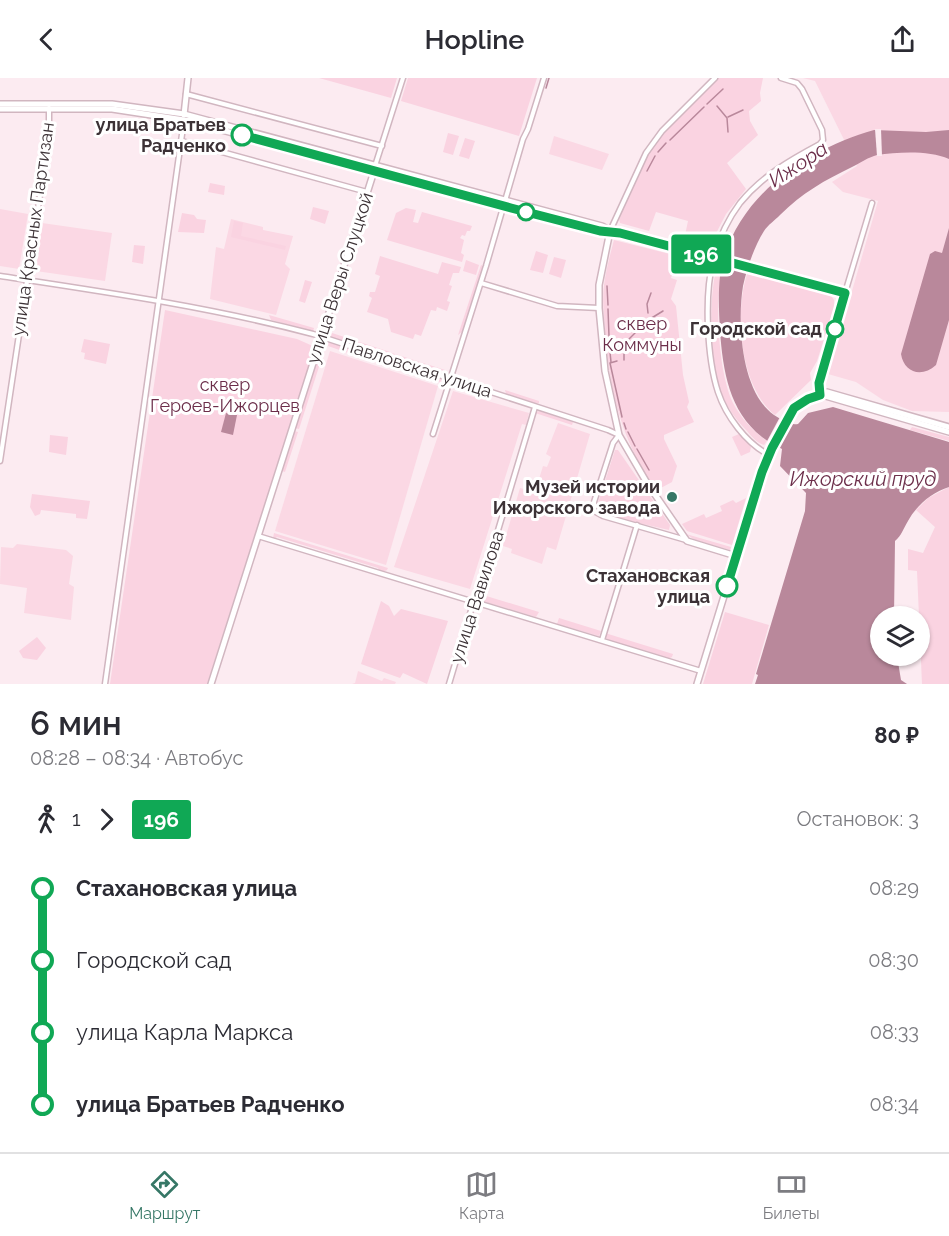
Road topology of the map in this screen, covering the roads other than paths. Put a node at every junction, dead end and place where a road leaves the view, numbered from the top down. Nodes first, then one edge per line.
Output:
1 (188, 78) edge
2 (403, 78) edge
3 (544, 78) edge
4 (715, 78) edge
5 (781, 78) edge
6 (186, 94) junction
7 (0, 104) edge
8 (49, 106) junction
9 (0, 109) edge
10 (184, 117) junction
11 (182, 141) junction
12 (382, 146) junction
13 (375, 169) junction
14 (367, 192) junction
15 (505, 203) junction
16 (872, 203) dead end
17 (610, 231) junction
18 (714, 258) junction
19 (0, 276) edge
20 (28, 280) junction
21 (481, 283) junction
22 (845, 293) junction
23 (160, 300) junction
24 (599, 308) junction
25 (321, 337) junction
26 (450, 379) junction
27 (820, 395) junction
28 (535, 407) junction
29 (949, 427) edge
30 (949, 432) edge
31 (433, 434) dead end
32 (619, 435) junction
33 (769, 455) junction
34 (0, 461) edge
35 (637, 525) junction
36 (258, 536) junction
37 (687, 541) junction
38 (736, 556) junction
39 (475, 602) junction
40 (602, 640) junction
41 (701, 671) junction
42 (105, 684) edge
43 (211, 684) edge
44 (449, 684) edge
45 (697, 684) edge

1 - 6 main road
2 - 12 street, улица Веры Слуцкой
3 - 15 street
4 - 17 street
5 - 18 street
6 - 10 main road
6 - 12 street
7 - 8 main road
8 - 9 main road
8 - 10 main road
8 - 20 street, улица Красных Партизан
10 - 11 street
10 - 13 main road
11 - 14 street
11 - 23 street
12 - 13 street, улица Веры Слуцкой
13 - 14 main road, улица Веры Слуцкой
13 - 15 main road
14 - 25 main road, улица Веры Слуцкой
15 - 17 main road
15 - 21 street
16 - 22 street
17 - 18 main road
17 - 24 main road
18 - 22 main road
18 - 33 street
19 - 20 street, Павловская улица
20 - 23 street, Павловская улица
20 - 34 street, улица Красных Партизан
21 - 24 street
21 - 26 street
22 - 27 main road
23 - 25 street, Павловская улица
23 - 42 street
24 - 32 main road
25 - 26 street, Павловская улица
25 - 36 main road, улица Веры Слуцкой
26 - 28 street, Павловская улица
26 - 31 street
27 - 29 main road
27 - 30 main road
27 - 33 main road
28 - 32 street, Павловская улица
28 - 39 street, улица Вавилова
32 - 35 street
32 - 37 main road
33 - 38 main road
35 - 37 street
35 - 40 street
36 - 39 street
36 - 43 main road, улица Веры Слуцкой
37 - 38 main road
38 - 41 main road
39 - 40 street
39 - 44 street, улица Вавилова
40 - 41 street
41 - 45 main road

